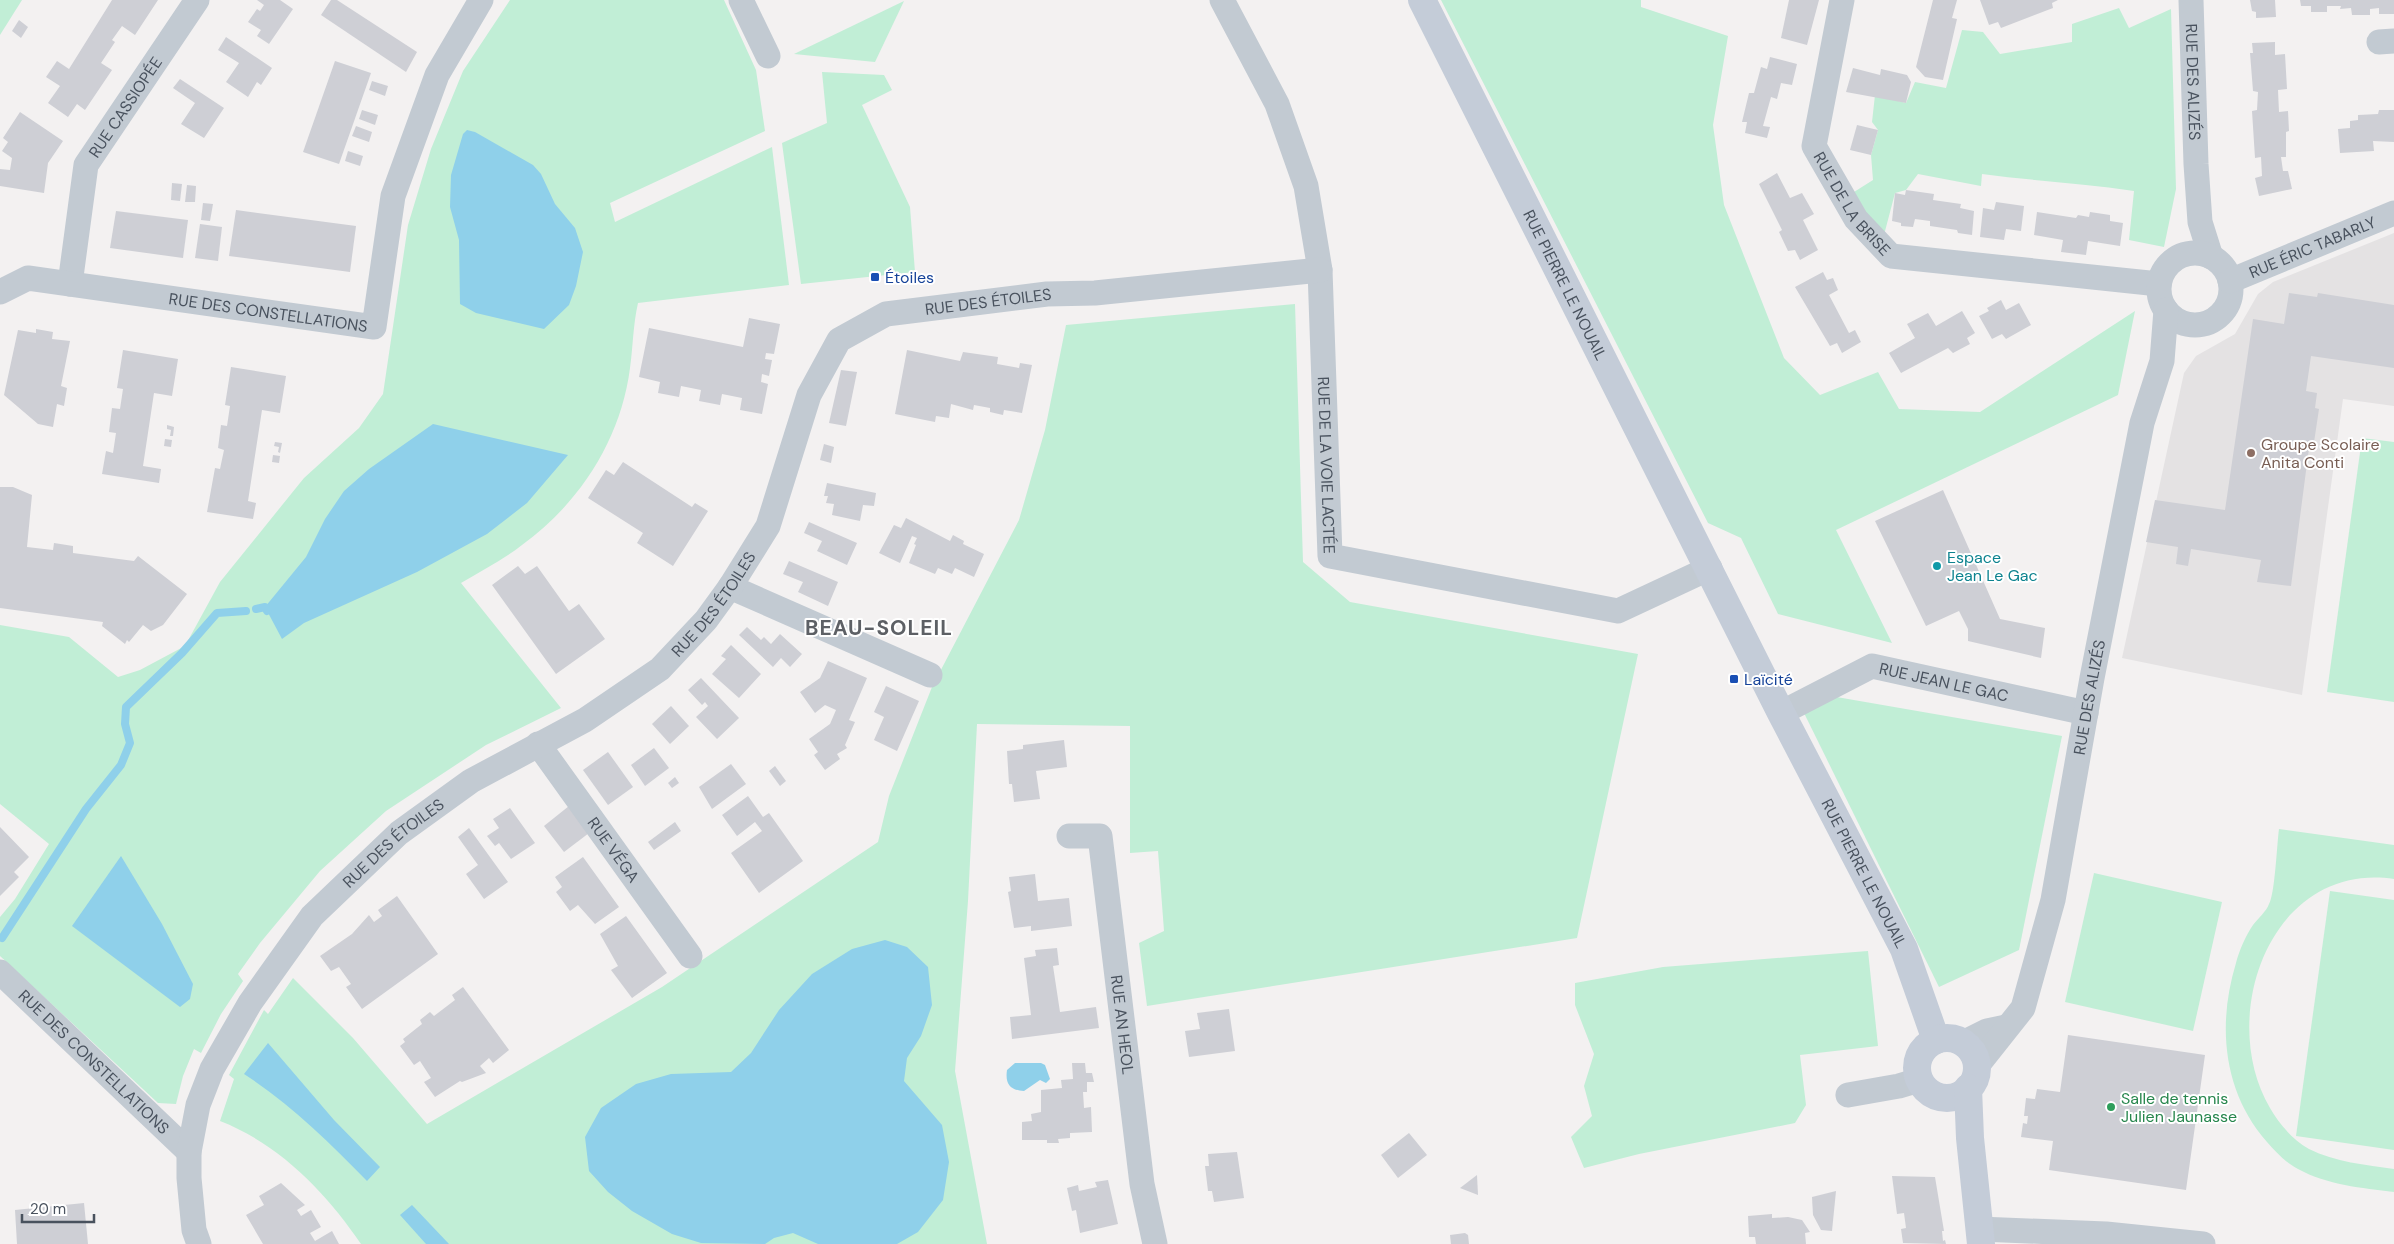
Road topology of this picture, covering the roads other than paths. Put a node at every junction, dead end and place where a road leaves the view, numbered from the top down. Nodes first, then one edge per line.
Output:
1 (197, 0) edge
2 (481, 0) edge
3 (741, 0) edge
4 (1222, 0) edge
5 (1422, 0) edge
6 (1842, 0) edge
7 (2191, 0) edge
8 (768, 56) dead end
9 (2196, 164) junction
10 (2394, 213) edge
11 (2181, 256) junction
12 (2211, 257) junction
13 (1320, 270) junction
14 (2230, 282) junction
15 (70, 284) junction
16 (2159, 284) junction
17 (0, 292) edge
18 (2166, 310) junction
19 (2192, 326) junction
20 (2162, 361) junction
21 (1710, 568) junction
22 (730, 587) junction
23 (930, 675) dead end
24 (1781, 713) junction
25 (2086, 713) junction
26 (538, 744) junction
27 (1069, 836) dead end
28 (690, 956) dead end
29 (0, 972) edge
30 (2006, 1027) junction
31 (1936, 1040) junction
32 (1963, 1043) junction
33 (1972, 1077) junction
34 (1919, 1080) junction
35 (1848, 1095) dead end
36 (1941, 1097) junction
37 (1970, 1138) junction
38 (189, 1152) junction
39 (1980, 1237) edge
40 (199, 1244) edge
41 (1155, 1244) edge
42 (2203, 1244) edge

1 - 15 street, RUE CASSIOPÉE
2 - 15 street, RUE DES CONSTELLATIONS
3 - 8 street
4 - 13 street, RUE DE LA VOIE LACTÉE
5 - 21 street, RUE PIERRE LE NOUAIL
6 - 16 street, RUE DE LA BRISE
7 - 9 street, RUE DES ALIZÉS
9 - 11 street, RUE DES ALIZÉS
9 - 12 street, RUE DES ALIZÉS
10 - 14 street, RUE ÉRIC TABARLY
11 - 12 street
11 - 16 street
12 - 14 street
13 - 21 street, RUE DE LA VOIE LACTÉE
13 - 22 street, RUE DES ÉTOILES
14 - 19 street
15 - 17 street, RUE DES CONSTELLATIONS
16 - 18 street
18 - 19 street
18 - 20 street, RUE DES ALIZÉS
19 - 20 street, RUE DES ALIZÉS
20 - 25 street, RUE DES ALIZÉS
21 - 24 street, RUE PIERRE LE NOUAIL
22 - 23 street
22 - 26 street, RUE DES ÉTOILES
24 - 25 street, RUE JEAN LE GAC
24 - 31 street, RUE PIERRE LE NOUAIL
25 - 30 street, RUE DES ALIZÉS
26 - 28 street, RUE VÉGA
26 - 38 street, RUE DES ÉTOILES
27 - 41 street, RUE AN HEOL
29 - 38 street, RUE DES CONSTELLATIONS
30 - 32 street
30 - 33 street, RUE DES ALIZÉS
31 - 32 street
31 - 34 street
32 - 33 street
33 - 36 street
33 - 37 street
34 - 35 street
34 - 36 street
36 - 37 street
37 - 39 street
38 - 40 street, RUE DES ÉTOILES
39 - 42 street

